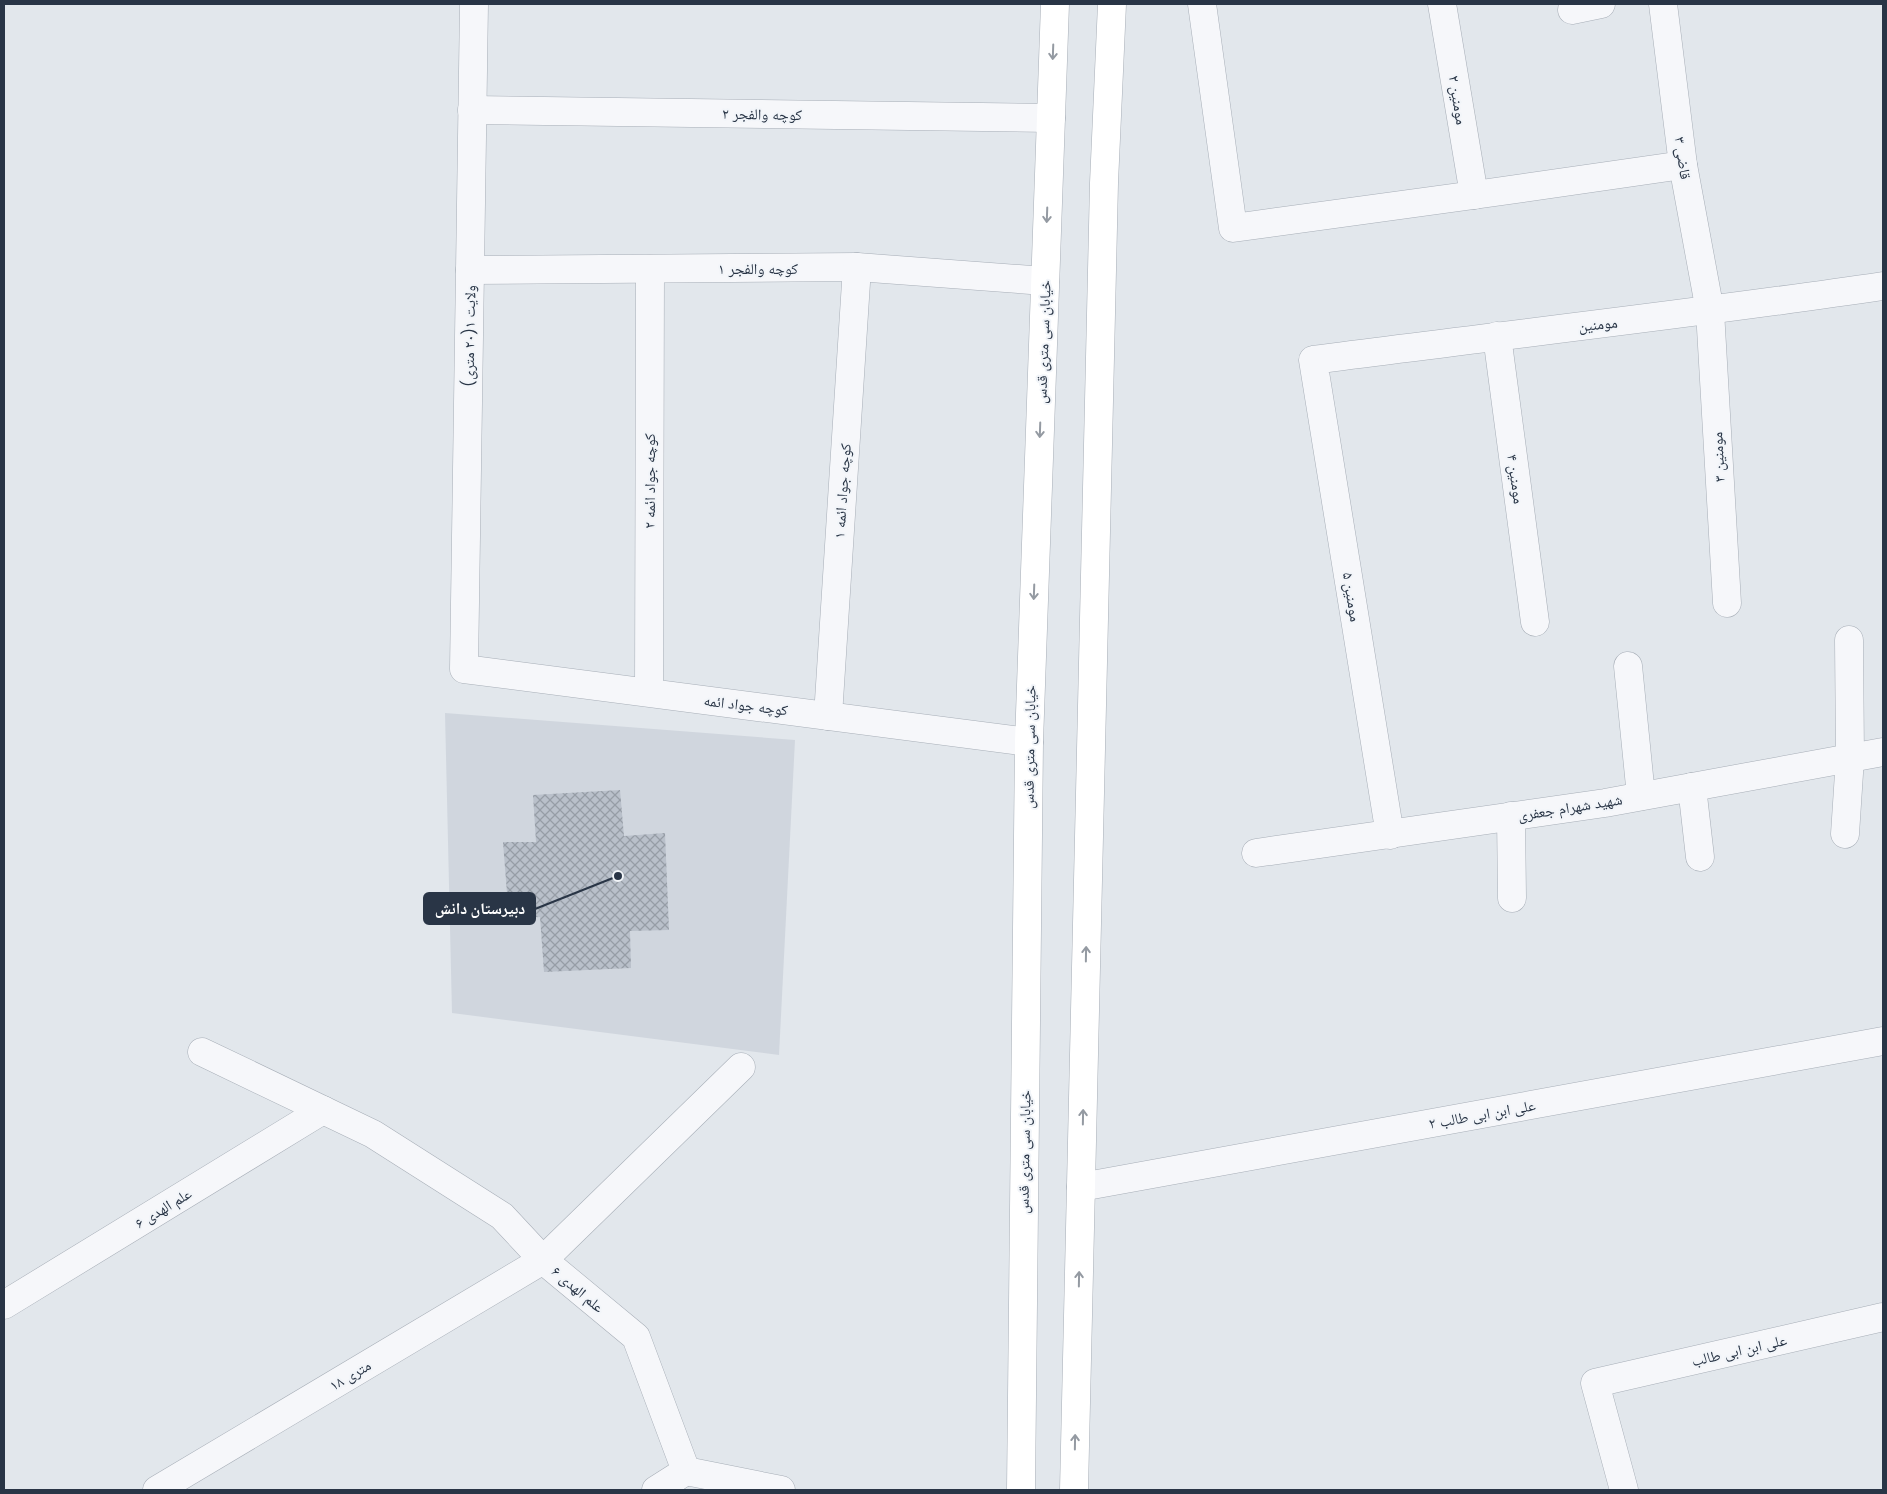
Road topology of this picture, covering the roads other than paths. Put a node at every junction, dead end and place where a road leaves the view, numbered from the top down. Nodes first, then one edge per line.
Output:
1 (474, 4) edge
2 (1055, 4) edge
3 (1112, 4) edge
4 (1202, 4) edge
5 (1442, 4) edge
6 (1601, 4) edge
7 (1663, 4) edge
8 (1572, 10) dead end
9 (472, 110) junction
10 (1051, 118) junction
11 (1683, 164) junction
12 (1474, 195) junction
13 (857, 267) junction
14 (650, 269) junction
15 (470, 270) junction
16 (1045, 281) junction
17 (1883, 286) edge
18 (1710, 311) junction
19 (1497, 336) junction
20 (1313, 360) joint
21 (1727, 604) dead end
22 (1535, 622) dead end
23 (1849, 640) dead end
24 (1628, 666) dead end
25 (464, 669) joint
26 (649, 692) junction
27 (828, 716) junction
28 (1028, 742) junction
29 (1883, 752) edge
30 (1850, 758) junction
31 (1692, 787) junction
32 (1641, 796) junction
33 (1511, 816) junction
34 (1845, 834) dead end
35 (1390, 835) junction
36 (1256, 853) dead end
37 (1700, 857) dead end
38 (1512, 898) dead end
39 (1883, 1041) edge
40 (202, 1052) dead end
41 (741, 1067) dead end
42 (323, 1110) junction
43 (1081, 1187) junction
44 (543, 1260) junction
45 (4, 1305) edge
46 (1883, 1317) edge
47 (686, 1470) junction
48 (158, 1490) edge
49 (656, 1490) edge
50 (781, 1490) edge
51 (1021, 1490) edge
52 (1074, 1490) edge
53 (1624, 1490) edge

1 - 9 street, ولایت ۱(۲۰ متری)
2 -> 10 main road, خیابان سی متری قدس
43 -> 3 main road
4 - 12 street
5 - 12 street, مومنین ۲
6 - 8 street
7 - 11 street, قاضی ۳
9 - 10 street, کوچه والفجر ۲
9 - 15 street, ولایت ۱(۲۰ متری)
10 -> 16 main road, خیابان سی متری قدس
11 - 12 street
11 - 18 street, قاضی ۳
13 - 14 street, کوچه والفجر ۱
13 - 16 street, کوچه والفجر ۱
13 - 27 street, کوچه جواد ائمه ۱
14 - 15 street, کوچه والفجر ۱
14 - 26 street, کوچه جواد ائمه ۲
15 - 25 street, ولایت ۱(۲۰ متری)
16 -> 28 main road, خیابان سی متری قدس
17 - 18 street, مومنین
18 - 19 street, مومنین
18 - 21 street, مومنین ۳
19 - 20 street, مومنین
19 - 22 street, مومنین ۴
20 - 35 street, ۵ مومنین
23 - 30 street
24 - 32 street
25 - 26 street, کوچه جواد ائمه
26 - 27 street, کوچه جواد ائمه
27 - 28 street, کوچه جواد ائمه
28 - 51 main road, خیابان سی متری قدس
29 - 30 street, شهید شهرام جعفری
30 - 31 street, شهید شهرام جعفری
30 - 34 street
31 - 32 street, شهید شهرام جعفری
31 - 37 street
32 - 33 street, شهید شهرام جعفری
33 - 35 street, شهید شهرام جعفری
33 - 38 street
35 - 36 street, شهید شهرام جعفری
39 - 43 street, علی ابن ابی طالب ۲
40 - 42 street, علم الهدی ۶
41 - 44 street, ۱۸ متری
42 - 44 street, علم الهدی ۶
42 - 45 street, علم الهدی ۶
52 -> 43 main road
44 - 47 street, علم الهدی ۶
44 - 48 street, ۱۸ متری
46 - 53 street, علی ابن ابی طالب
47 - 49 street
47 - 50 street

